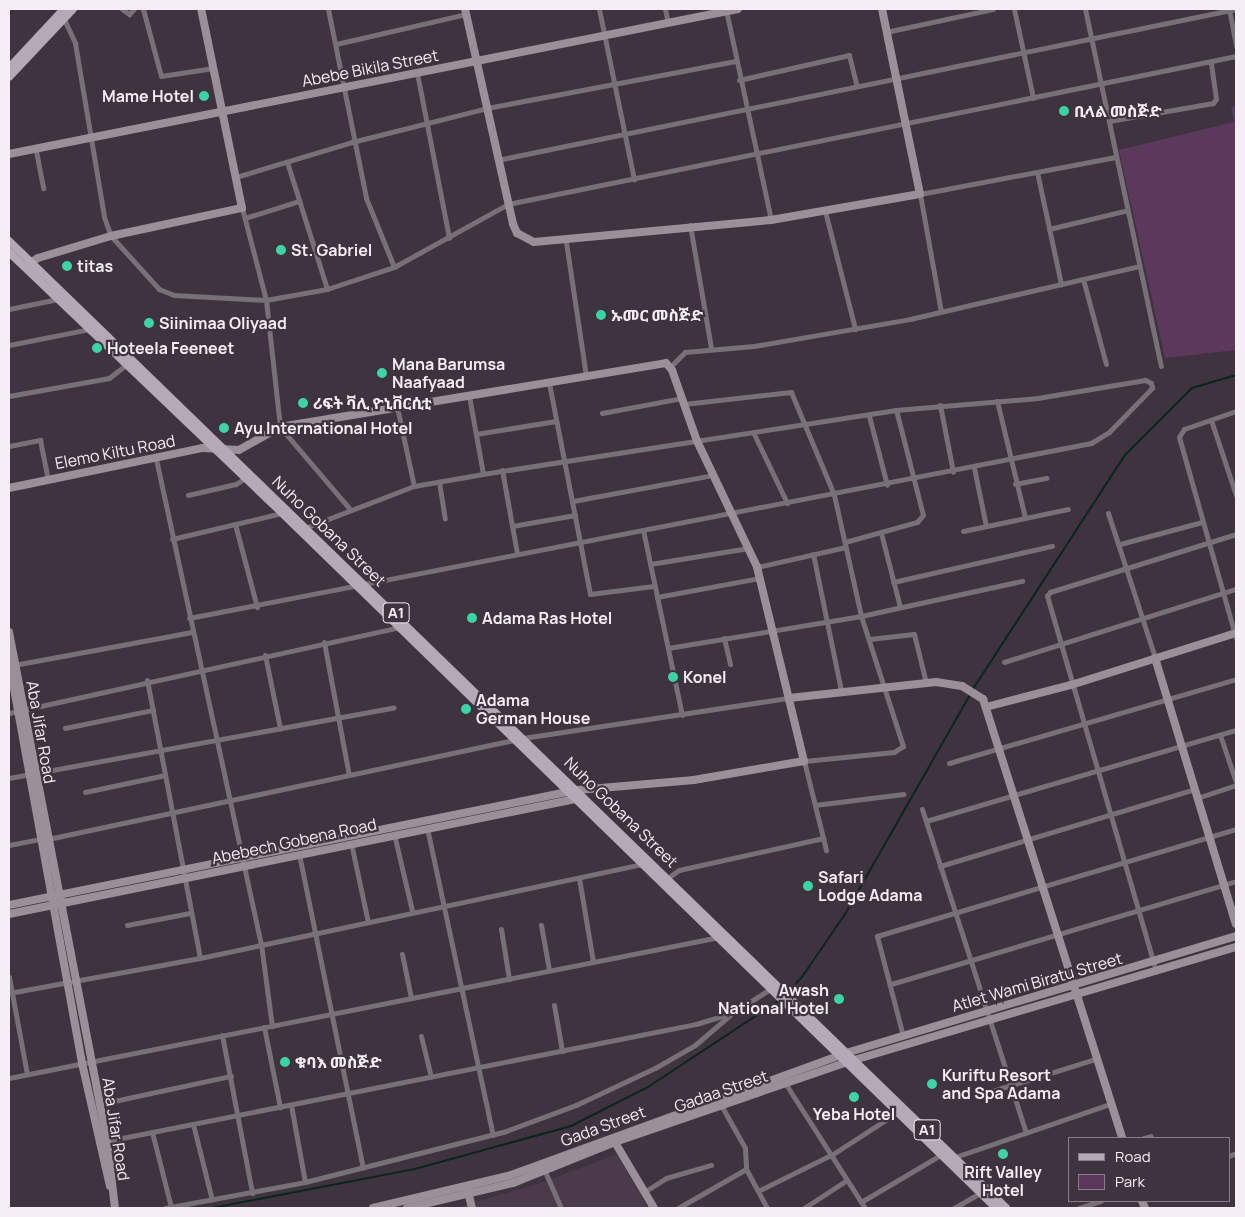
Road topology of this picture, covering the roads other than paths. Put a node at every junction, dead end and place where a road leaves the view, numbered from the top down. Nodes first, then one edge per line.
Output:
1 (73, 9) edge
2 (122, 9) edge
3 (134, 9) edge
4 (143, 9) edge
5 (200, 9) edge
6 (328, 9) edge
7 (599, 9) edge
8 (665, 9) edge
9 (738, 9) edge
10 (882, 9) edge
11 (993, 9) edge
12 (1014, 9) edge
13 (1085, 9) edge
14 (1236, 9) edge
15 (726, 10) edge
16 (1229, 10) edge
17 (465, 11) edge
18 (63, 13) edge
19 (668, 23) junction
20 (886, 32) junction
21 (604, 36) junction
22 (1091, 39) junction
23 (336, 44) junction
24 (1236, 46) edge
25 (1023, 53) junction
26 (1236, 56) edge
27 (736, 61) junction
28 (476, 62) junction
29 (1211, 62) junction
30 (9, 68) edge
31 (213, 68) junction
32 (418, 73) junction
33 (9, 77) edge
34 (896, 78) junction
35 (739, 80) junction
36 (1101, 84) junction
37 (614, 86) junction
38 (857, 86) junction
39 (344, 87) junction
40 (1033, 98) junction
41 (487, 108) junction
42 (745, 108) junction
43 (222, 111) junction
44 (1109, 121) junction
45 (427, 123) junction
46 (905, 124) junction
47 (624, 132) junction
48 (92, 139) junction
49 (352, 142) junction
50 (36, 151) junction
51 (754, 153) junction
52 (9, 154) edge
53 (1116, 157) junction
54 (498, 160) junction
55 (287, 162) junction
56 (1037, 172) junction
57 (236, 177) junction
58 (634, 178) junction
59 (43, 188) dead end
60 (920, 194) junction
61 (299, 201) junction
62 (508, 204) junction
63 (242, 208) junction
64 (825, 210) junction
65 (1128, 210) junction
66 (245, 218) junction
67 (771, 220) junction
68 (690, 226) junction
69 (1049, 229) junction
70 (111, 236) junction
71 (449, 238) junction
72 (9, 241) edge
73 (566, 242) junction
74 (9, 252) edge
75 (27, 265) junction
76 (1140, 266) junction
77 (394, 267) junction
78 (1083, 279) junction
79 (1061, 284) junction
80 (327, 289) junction
81 (58, 299) junction
82 (266, 300) junction
83 (9, 309) edge
84 (942, 312) junction
85 (90, 329) junction
86 (855, 329) junction
87 (9, 345) edge
88 (711, 348) junction
89 (129, 362) junction
90 (672, 364) junction
91 (1106, 364) dead end
92 (1161, 366) dead end
93 (586, 376) junction
94 (549, 383) junction
95 (9, 396) edge
96 (469, 396) junction
97 (683, 401) junction
98 (998, 402) junction
99 (940, 404) junction
100 (397, 407) junction
101 (896, 410) junction
102 (1236, 411) edge
103 (602, 413) dead end
104 (869, 416) junction
105 (1211, 420) junction
106 (556, 421) junction
107 (806, 425) junction
108 (280, 427) junction
109 (752, 432) junction
110 (476, 434) junction
111 (697, 441) junction
112 (9, 446) edge
113 (223, 452) junction
114 (156, 459) junction
115 (1009, 460) junction
116 (563, 461) junction
117 (974, 468) junction
118 (502, 470) junction
119 (953, 472) junction
120 (483, 474) junction
121 (713, 474) junction
122 (245, 478) junction
123 (1046, 478) dead end
124 (48, 480) junction
125 (912, 480) junction
126 (439, 482) junction
127 (1016, 484) junction
128 (887, 485) junction
129 (414, 486) junction
130 (9, 488) edge
131 (188, 495) dead end
132 (834, 495) junction
133 (1236, 495) edge
134 (573, 501) junction
135 (787, 503) junction
136 (349, 508) junction
137 (1068, 509) dead end
138 (286, 512) junction
139 (1108, 513) dead end
140 (731, 514) junction
141 (575, 515) junction
142 (1025, 518) junction
143 (445, 519) dead end
144 (1202, 522) junction
145 (235, 524) junction
146 (512, 526) junction
147 (986, 526) junction
148 (307, 527) junction
149 (642, 530) junction
150 (963, 531) dead end
151 (881, 532) junction
152 (1236, 534) edge
153 (172, 539) junction
154 (580, 541) junction
155 (845, 544) junction
156 (1120, 544) junction
157 (1208, 544) junction
158 (1052, 546) dead end
159 (749, 548) junction
160 (517, 553) junction
161 (814, 554) junction
162 (650, 564) junction
163 (757, 568) junction
164 (1128, 570) junction
165 (760, 578) junction
166 (1022, 581) dead end
167 (893, 582) junction
168 (359, 583) junction
169 (654, 586) junction
170 (1236, 589) edge
171 (1223, 593) junction
172 (657, 597) junction
173 (257, 607) junction
174 (900, 607) junction
175 (861, 616) junction
176 (189, 618) junction
177 (1142, 618) junction
178 (826, 622) junction
179 (399, 627) junction
180 (775, 630) junction
181 (9, 632) edge
182 (192, 632) junction
183 (1236, 635) edge
184 (724, 638) junction
185 (869, 638) junction
186 (324, 642) junction
187 (1059, 644) junction
188 (668, 648) junction
189 (265, 655) junction
190 (1154, 658) junction
191 (1004, 662) dead end
192 (11, 664) edge
193 (730, 664) dead end
194 (200, 668) junction
195 (1236, 679) edge
196 (147, 680) junction
197 (926, 682) junction
198 (886, 685) junction
199 (1071, 685) junction
200 (841, 691) junction
201 (789, 698) junction
202 (1168, 701) junction
203 (985, 703) junction
204 (394, 707) dead end
205 (153, 710) junction
206 (21, 711) junction
207 (9, 713) edge
208 (682, 716) junction
209 (339, 717) junction
210 (1083, 726) junction
211 (65, 728) dead end
212 (280, 728) junction
213 (1236, 730) edge
214 (1220, 735) junction
215 (520, 738) junction
216 (216, 740) junction
217 (1182, 746) junction
218 (1001, 749) junction
219 (160, 750) junction
220 (804, 761) junction
221 (949, 763) dead end
222 (1096, 770) junction
223 (30, 773) junction
224 (165, 775) junction
225 (349, 775) junction
226 (9, 778) edge
227 (1236, 784) edge
228 (1195, 789) junction
229 (577, 790) junction
230 (569, 791) junction
231 (85, 792) dead end
232 (1015, 792) junction
233 (588, 794) junction
234 (903, 794) dead end
235 (1198, 798) junction
236 (576, 799) junction
237 (230, 800) junction
238 (815, 805) junction
239 (922, 809) dead end
240 (172, 813) junction
241 (1110, 815) junction
242 (926, 820) junction
243 (427, 828) junction
244 (1236, 829) edge
245 (394, 834) junction
246 (1210, 837) junction
247 (823, 838) junction
248 (39, 839) junction
249 (48, 839) junction
250 (1030, 839) junction
251 (350, 843) junction
252 (9, 845) edge
253 (826, 850) dead end
254 (299, 854) junction
255 (242, 857) junction
256 (652, 862) junction
257 (1123, 862) junction
258 (643, 864) junction
259 (244, 866) junction
260 (940, 866) junction
261 (183, 874) junction
262 (579, 878) junction
263 (665, 879) junction
264 (1236, 881) edge
265 (1224, 885) junction
266 (1045, 886) junction
267 (59, 899) junction
268 (51, 901) junction
269 (9, 905) edge
270 (444, 905) junction
271 (1138, 910) junction
272 (412, 911) junction
273 (955, 911) junction
274 (190, 912) junction
275 (9, 914) edge
276 (368, 922) junction
277 (1236, 924) edge
278 (127, 925) dead end
279 (541, 925) dead end
280 (500, 929) dead end
281 (315, 933) junction
282 (1060, 934) junction
283 (722, 935) junction
284 (1236, 936) edge
285 (261, 944) junction
286 (1236, 947) edge
287 (402, 954) dead end
288 (200, 958) junction
289 (970, 958) junction
290 (593, 962) junction
291 (1153, 962) junction
292 (549, 970) junction
293 (1156, 971) junction
294 (9, 978) edge
295 (509, 978) junction
296 (75, 979) junction
297 (66, 981) junction
298 (891, 984) junction
299 (461, 988) junction
300 (776, 990) junction
301 (1075, 990) junction
302 (10, 993) edge
303 (411, 998) junction
304 (554, 1005) dead end
305 (987, 1011) junction
306 (732, 1013) junction
307 (332, 1014) junction
308 (990, 1020) junction
309 (272, 1026) junction
310 (264, 1027) junction
311 (222, 1035) junction
312 (421, 1036) dead end
313 (903, 1036) junction
314 (562, 1051) junction
315 (842, 1055) junction
316 (1095, 1059) junction
317 (853, 1060) junction
318 (91, 1061) junction
319 (844, 1062) junction
320 (82, 1063) junction
321 (478, 1068) junction
322 (27, 1074) junction
323 (231, 1076) junction
324 (431, 1077) junction
325 (9, 1078) edge
326 (786, 1083) junction
327 (1010, 1086) junction
328 (986, 1093) dead end
329 (348, 1094) junction
330 (100, 1104) junction
331 (1110, 1104) junction
332 (291, 1105) junction
333 (721, 1105) junction
334 (280, 1107) junction
335 (898, 1112) junction
336 (239, 1115) junction
337 (193, 1124) junction
338 (152, 1132) junction
339 (1026, 1132) junction
340 (493, 1135) junction
341 (1151, 1136) dead end
342 (1122, 1137) edge
343 (1148, 1137) edge
344 (614, 1139) junction
345 (107, 1141) junction
346 (945, 1152) junction
347 (833, 1154) junction
348 (956, 1157) junction
349 (711, 1165) dead end
350 (363, 1168) junction
351 (543, 1168) junction
352 (746, 1169) junction
353 (847, 1180) junction
354 (306, 1182) junction
355 (112, 1190) junction
356 (468, 1191) junction
357 (758, 1191) junction
358 (984, 1191) junction
359 (644, 1192) junction
360 (252, 1193) junction
361 (212, 1200) junction
362 (861, 1202) junction
363 (1098, 1202) edge
364 (765, 1207) edge
365 (115, 1208) edge
366 (168, 1208) edge
367 (372, 1208) edge
368 (408, 1208) edge
369 (472, 1208) edge
370 (561, 1208) edge
371 (654, 1208) edge
372 (678, 1208) edge
373 (804, 1208) edge
374 (866, 1208) edge
375 (954, 1208) edge
376 (996, 1208) edge
377 (1006, 1208) edge
378 (1079, 1208) edge

1 - 18 main road
2 - 3 street
4 - 31 street
5 - 31 street
6 - 23 street
7 - 21 street
8 - 19 street
9 - 15 street, Abebe Bikila Street
10 - 20 street
11 - 20 street
12 - 25 street
13 - 22 street
14 - 16 street
15 - 19 street, Abebe Bikila Street
15 - 27 street
16 - 22 street
16 - 24 street
17 - 23 street
17 - 28 street
18 - 30 main road
18 - 33 main road
18 - 48 street
19 - 21 street, Abebe Bikila Street
20 - 34 street
21 - 28 street, Abebe Bikila Street
21 - 37 street
22 - 25 street
22 - 36 street
23 - 39 street
25 - 34 street
25 - 40 street
26 - 29 street
27 - 35 street
27 - 37 street
28 - 32 street, Abebe Bikila Street
28 - 41 street
29 - 36 street
29 - 44 street
31 - 43 street
32 - 39 street, Abebe Bikila Street
32 - 45 street
34 - 38 street
34 - 46 street
35 - 38 street
35 - 42 street
36 - 40 street
36 - 44 street
37 - 41 street
37 - 47 street
38 - 42 street
39 - 43 street, Abebe Bikila Street
39 - 49 street
40 - 46 street
41 - 45 street
41 - 54 street
42 - 47 street
42 - 51 street
43 - 48 street, Abebe Bikila Street
43 - 57 street
44 - 53 street
45 - 49 street
45 - 71 street
46 - 51 street
46 - 60 street
47 - 54 street
47 - 58 street
48 - 50 street, Abebe Bikila Street
48 - 70 street
49 - 55 street
49 - 77 street
50 - 52 street, Abebe Bikila Street
50 - 59 street
51 - 58 street
51 - 67 street
53 - 56 street
53 - 65 street
54 - 62 street
55 - 57 street
55 - 61 street
56 - 60 street
56 - 69 street
57 - 63 street
58 - 62 street
60 - 64 street
60 - 84 street
61 - 66 street
61 - 80 street
62 - 71 street
62 - 73 street
63 - 66 street
63 - 70 street
64 - 67 street
64 - 86 street
65 - 69 street
65 - 76 street
66 - 82 street
67 - 68 street
68 - 73 street
68 - 88 street
69 - 79 street
70 - 75 street
70 - 82 street
71 - 77 street
72 - 75 main road, Nuho Gobana Street / A1
73 - 93 street
74 - 75 main road, Nuho Gobana Street / A1
75 - 81 main road, Nuho Gobana Street / A1
75 - 89 main road, Nuho Gobana Street / A1
76 - 78 street
76 - 92 street
77 - 80 street
78 - 79 street
78 - 91 street
79 - 84 street
80 - 82 street
81 - 83 street
81 - 85 main road, Nuho Gobana Street / A1
82 - 108 street
84 - 86 street
85 - 87 street
85 - 89 main road, Nuho Gobana Street / A1
86 - 88 street
88 - 90 street
89 - 95 street
89 - 113 main road, Nuho Gobana Street / A1
90 - 93 street
90 - 97 street
93 - 94 street
94 - 96 street
94 - 106 street
96 - 100 street
96 - 110 street
97 - 103 street
97 - 107 street
97 - 111 street
98 - 99 street
98 - 115 street
98 - 115 street
99 - 101 street
99 - 119 street
100 - 108 street
100 - 129 street
101 - 104 street
101 - 125 street
102 - 105 street
104 - 107 street
104 - 128 street
105 - 133 street
105 - 144 street
106 - 110 street
106 - 116 street
107 - 109 street
107 - 132 street
108 - 113 street
108 - 136 street
109 - 111 street
109 - 135 street
110 - 120 street
111 - 116 street
111 - 121 street
112 - 124 street
113 - 114 street, Elemo Kiltu Road
113 - 122 main road, Nuho Gobana Street / A1
113 - 138 main road, Nuho Gobana Street / A1
114 - 124 street, Elemo Kiltu Road
114 - 153 street
115 - 117 street
115 - 127 street
116 - 118 street
116 - 134 street
117 - 119 street
117 - 147 street
118 - 120 street
118 - 146 street
119 - 125 street
120 - 126 street
121 - 134 street
121 - 140 street
122 - 131 street
122 - 138 main road, Nuho Gobana Street / A1
123 - 127 street
124 - 130 street, Elemo Kiltu Road
125 - 128 street
125 - 151 street
126 - 129 street
126 - 143 street
127 - 142 street
128 - 132 street
129 - 136 street
132 - 135 street
132 - 155 street
134 - 141 street
135 - 140 street
136 - 148 street
137 - 142 street
138 - 145 street
138 - 148 main road, Nuho Gobana Street / A1
138 - 168 main road, Nuho Gobana Street / A1
139 - 156 street
140 - 149 street
140 - 159 street
141 - 146 street
141 - 154 street
142 - 147 street
144 - 156 street
144 - 157 street
145 - 153 street
145 - 173 street
146 - 160 street
147 - 150 street
148 - 168 main road, Nuho Gobana Street / A1
149 - 154 street
149 - 162 street
151 - 155 street
151 - 167 street
152 - 157 street
153 - 176 street
154 - 160 street
154 - 169 street
155 - 161 street
155 - 175 street
156 - 164 street
157 - 164 street
157 - 171 street
158 - 167 street
159 - 162 street
159 - 163 street
160 - 168 street
161 - 163 street
161 - 178 street
162 - 169 street
163 - 165 street
164 - 177 street
164 - 187 street
165 - 172 street
165 - 180 street
166 - 174 street
167 - 174 street
168 - 173 street
168 - 179 main road, Nuho Gobana Street / A1
168 - 215 main road, Nuho Gobana Street / A1
169 - 172 street
170 - 171 street
171 - 177 street
171 - 183 street
172 - 188 street
173 - 176 street
174 - 175 street
175 - 178 street
175 - 185 street
176 - 182 street
177 - 187 street
177 - 190 street
178 - 180 street
178 - 200 street
179 - 186 street
179 - 215 main road, Nuho Gobana Street / A1
180 - 184 street
180 - 201 street
181 - 192 street, Aba Jifar Road
182 - 192 street
182 - 194 street
183 - 190 street
184 - 188 street
184 - 193 street
185 - 197 street
185 - 198 street
186 - 189 street
186 - 209 street
187 - 191 street
187 - 199 street
188 - 208 street
189 - 194 street
189 - 212 street
190 - 199 street
190 - 202 street
192 - 206 street, Aba Jifar Road
194 - 196 street
194 - 216 street
195 - 202 street
196 - 205 street
196 - 206 street
197 - 198 street
197 - 203 street
198 - 200 street
198 - 220 street
199 - 203 street
199 - 210 street
200 - 201 street
201 - 208 street
201 - 220 street
202 - 210 street
202 - 217 street
203 - 218 street
204 - 209 street
205 - 211 street
205 - 219 street
206 - 207 street
206 - 223 street, Aba Jifar Road
208 - 215 street
209 - 212 street
209 - 225 street
210 - 218 street
210 - 222 street
212 - 216 street
213 - 214 street
214 - 217 street
214 - 227 street
215 - 225 street
215 - 229 main road, Nuho Gobana Street / A1
215 - 230 main road, Nuho Gobana Street / A1
216 - 219 street
216 - 237 street
217 - 222 street
217 - 228 street
218 - 221 street
218 - 232 street
219 - 223 street
219 - 224 street
220 - 233 street, Abebech Gobena Road
220 - 238 street
222 - 232 street
222 - 241 street
223 - 226 street
223 - 248 street, Aba Jifar Road
223 - 249 street, Aba Jifar Road
224 - 231 street
224 - 240 street
225 - 237 street
227 - 235 street
228 - 235 street
228 - 241 street
229 - 230 street, Abebech Gobena Road
229 - 233 main road, Nuho Gobana Street / A1
230 - 236 main road, Nuho Gobana Street / A1
230 - 255 street, Abebech Gobena Road
232 - 242 street
232 - 250 street
233 - 236 street, Abebech Gobena Road
233 - 256 main road, Nuho Gobana Street / A1
234 - 238 street
235 - 246 street
236 - 243 street, Abebech Gobena Road
236 - 258 main road, Nuho Gobana Street / A1
237 - 240 street
237 - 255 street
238 - 247 street
239 - 242 street
240 - 249 street
240 - 261 street
241 - 250 street
241 - 257 street
242 - 260 street
243 - 245 street, Abebech Gobena Road
243 - 270 street
244 - 246 street
245 - 251 street, Abebech Gobena Road
245 - 272 street
246 - 257 street
246 - 265 street
247 - 253 street
247 - 263 street
248 - 252 street
248 - 268 street, Aba Jifar Road
249 - 267 street, Aba Jifar Road
250 - 260 street
250 - 266 street
251 - 254 street, Abebech Gobena Road
251 - 276 street
254 - 259 street, Abebech Gobena Road
254 - 281 street
255 - 259 street
255 - 261 street, Abebech Gobena Road
256 - 258 street
256 - 263 main road, Nuho Gobana Street / A1
257 - 266 street
257 - 271 street
258 - 262 street
258 - 263 main road, Nuho Gobana Street / A1
259 - 261 street, Abebech Gobena Road
259 - 285 street
260 - 273 street
261 - 267 street, Abebech Gobena Road
261 - 274 street
262 - 270 street
262 - 290 street
263 - 283 main road, Nuho Gobana Street / A1
264 - 265 street
265 - 271 street
265 - 277 street
266 - 273 street
266 - 282 street
267 - 268 street, Abebech Gobena Road
267 - 296 street, Aba Jifar Road
268 - 269 street, Abebech Gobena Road
268 - 275 street, Abebech Gobena Road
268 - 297 street, Aba Jifar Road
270 - 272 street
270 - 299 street
271 - 282 street
271 - 291 street
272 - 276 street
273 - 289 street
273 - 298 street
274 - 278 street
274 - 288 street
276 - 281 street
279 - 292 street
280 - 295 street
281 - 285 street
281 - 307 street
282 - 289 street
282 - 301 street
283 - 290 street
283 - 300 main road, Nuho Gobana Street / A1
284 - 291 street, Atlet Wami Biratu Street
285 - 288 street
285 - 309 street
286 - 293 street, Atlet Wami Biratu Street
287 - 303 street
288 - 296 street
289 - 298 street
289 - 305 street
290 - 292 street
291 - 293 street
291 - 301 street, Atlet Wami Biratu Street
292 - 295 street
293 - 301 street, Atlet Wami Biratu Street
294 - 302 street
295 - 299 street
296 - 297 street
296 - 318 street, Aba Jifar Road
297 - 302 street
297 - 320 street, Aba Jifar Road
298 - 313 street
299 - 303 street
299 - 321 street
300 - 306 street
300 - 315 main road, A1
301 - 305 street, Atlet Wami Biratu Street
301 - 308 street, Atlet Wami Biratu Street
301 - 316 street
302 - 322 street
303 - 307 street
304 - 314 street
305 - 308 street
305 - 313 street, Atlet Wami Biratu Street
306 - 314 street
306 - 340 street
307 - 309 street
307 - 329 street
308 - 317 street, Atlet Wami Biratu Street
308 - 327 street
309 - 310 street
310 - 311 street
310 - 334 street
311 - 318 street
311 - 323 street
312 - 324 street
313 - 315 street, Atlet Wami Biratu Street
314 - 321 street
315 - 317 main road, A1
315 - 319 main road, A1
315 - 344 street, Gada Street
316 - 327 street
316 - 331 street
317 - 319 street, Atlet Wami Biratu Street
317 - 346 main road, A1
318 - 320 street
318 - 330 street, Aba Jifar Road
319 - 326 street, Gadaa Street
319 - 335 main road, A1
320 - 322 street
320 - 355 street, Aba Jifar Road
321 - 324 street
321 - 340 street
322 - 325 street
323 - 330 street
323 - 336 street
324 - 329 street
326 - 333 street, Gadaa Street
326 - 347 street
327 - 328 street
327 - 339 street
329 - 332 street
329 - 350 street
330 - 345 street, Aba Jifar Road
331 - 339 street
331 - 342 street
332 - 334 street
332 - 354 street
333 - 344 street, Gadaa Street
333 - 352 street
334 - 336 street
335 - 346 main road, A1
335 - 347 street
336 - 337 street
336 - 360 street
337 - 338 street
337 - 361 street
338 - 345 street
338 - 366 street
339 - 348 street
340 - 350 street
341 - 343 street
344 - 351 street, Gadaa Street
344 - 359 street
345 - 355 street, Aba Jifar Road
346 - 348 main road, A1
346 - 358 main road, A1
346 - 362 street
347 - 353 street
347 - 357 street
348 - 358 main road, A1
349 - 359 street
350 - 354 street
351 - 356 street, Gadaa Street
351 - 370 street
352 - 357 street
352 - 372 street
353 - 362 street
353 - 373 street
354 - 360 street
355 - 365 street
356 - 367 street
356 - 368 street, Gadaa Street
356 - 369 street
357 - 364 street
358 - 375 street
358 - 376 main road, A1
358 - 377 main road, A1
359 - 371 street
360 - 361 street
361 - 366 street
362 - 374 street
363 - 378 street

